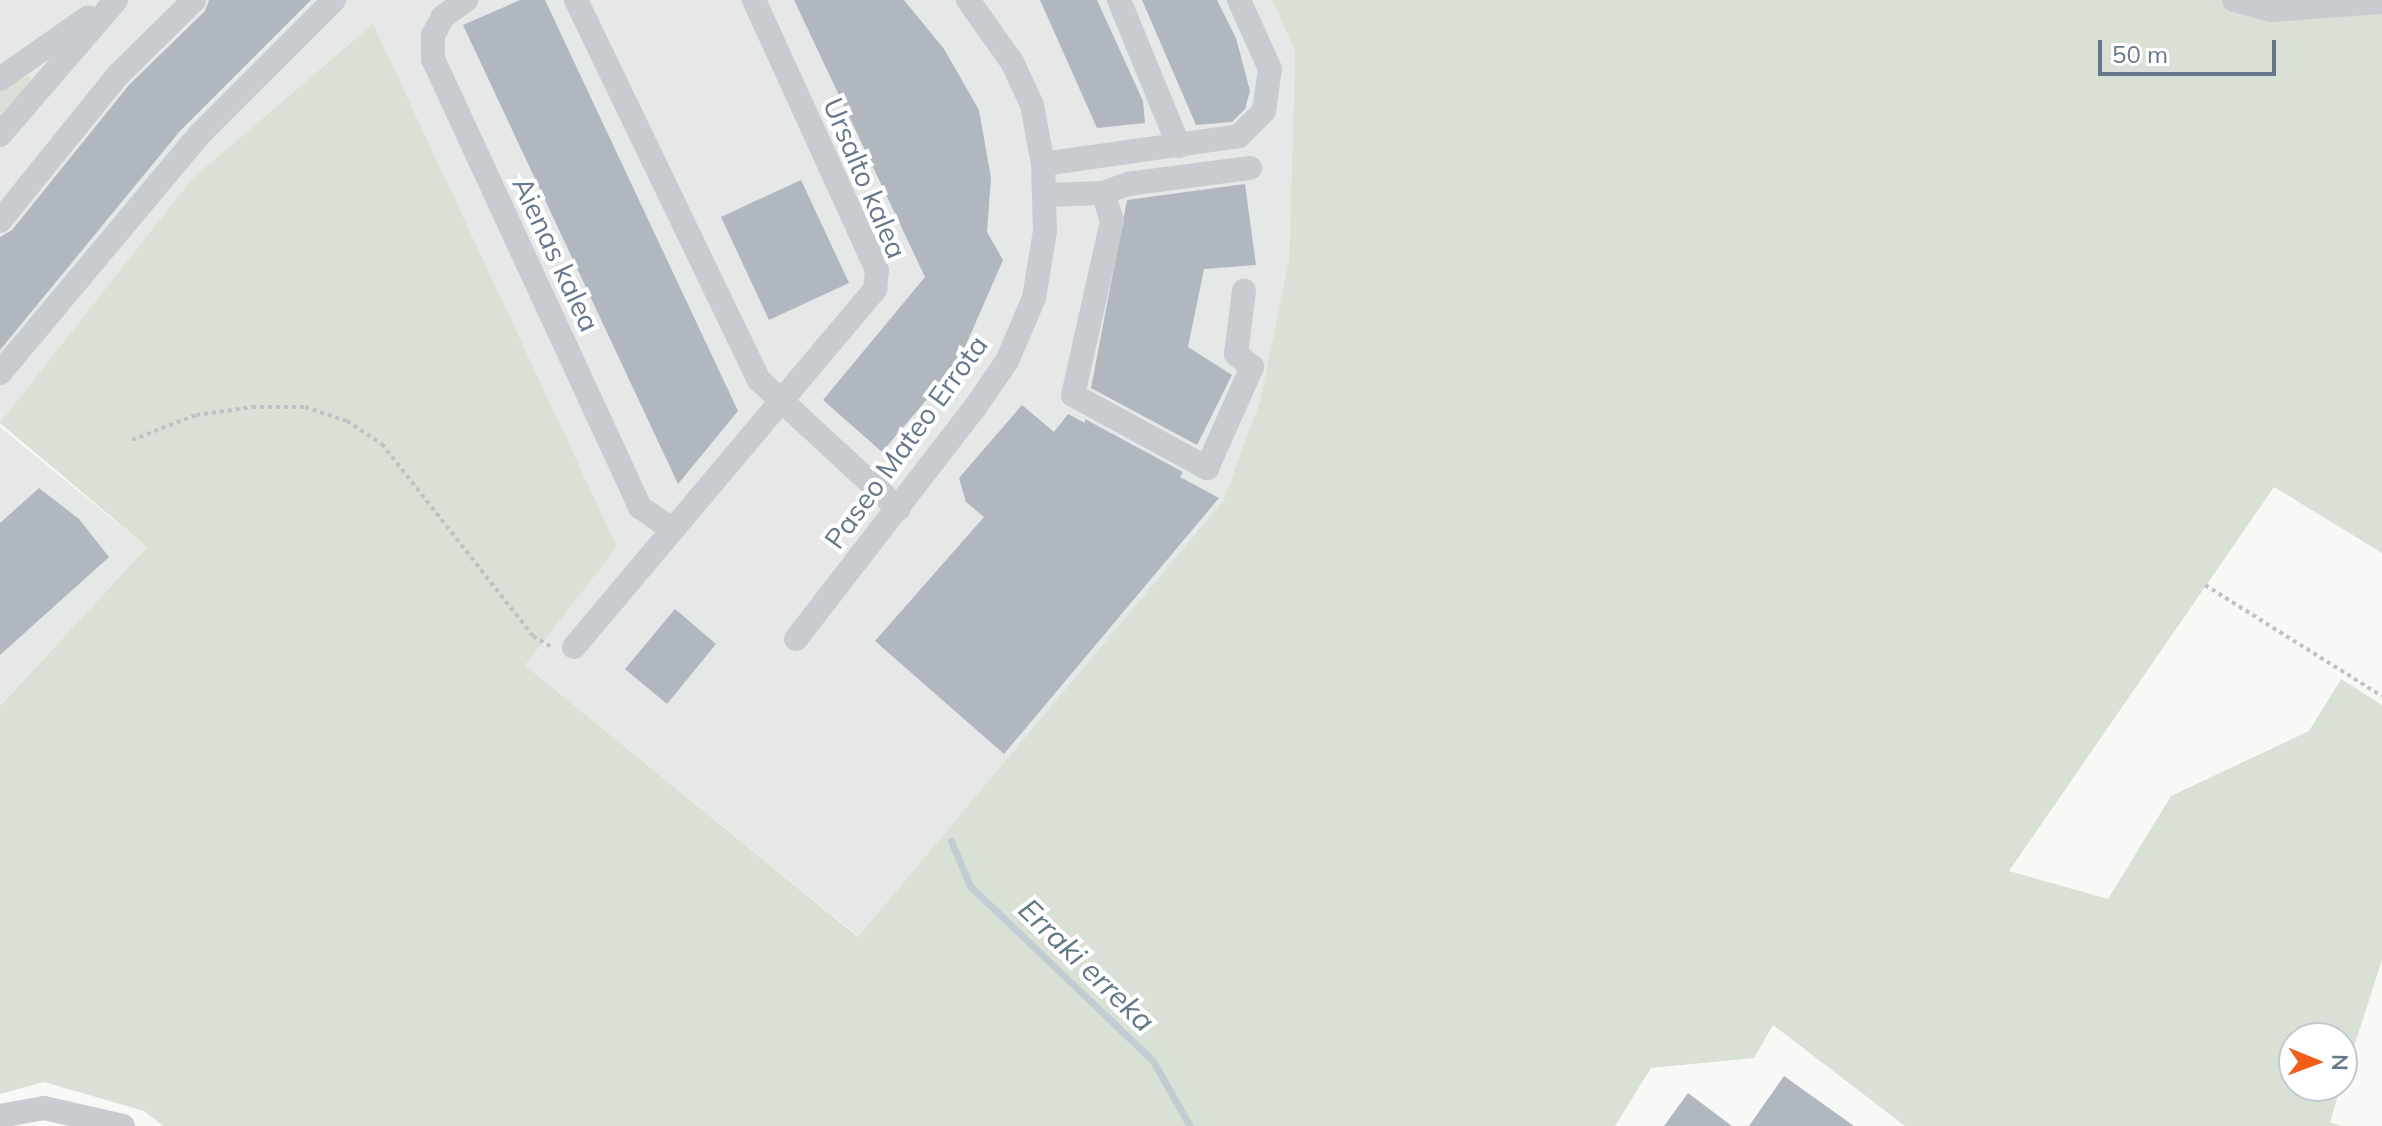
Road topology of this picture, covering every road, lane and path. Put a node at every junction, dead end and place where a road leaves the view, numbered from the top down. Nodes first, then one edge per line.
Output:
1 (115, 0) edge
2 (194, 0) edge
3 (334, 0) edge
4 (466, 0) edge
5 (576, 0) edge
6 (754, 0) edge
7 (968, 0) edge
8 (1119, 0) edge
9 (1239, 0) edge
10 (2234, 0) edge
11 (2382, 2) edge
12 (0, 79) edge
13 (0, 135) edge
14 (1179, 146) junction
15 (1043, 164) junction
16 (1250, 168) dead end
17 (1103, 193) junction
18 (1044, 195) junction
19 (0, 221) edge
20 (1244, 291) dead end
21 (0, 373) edge
22 (780, 404) junction
23 (132, 440) dead end
24 (899, 509) junction
25 (671, 529) junction
26 (2205, 585) dead end
27 (796, 639) dead end
28 (574, 647) joint
29 (2382, 696) edge
30 (0, 1116) edge
31 (123, 1126) edge

1 - 12 street
1 - 13 street
2 - 19 street
3 - 21 street
4 - 25 street, Aienas kalea
5 - 22 street
6 - 22 street, Ursalto kalea
7 - 15 street, Paseo Mateo Errota
8 - 14 street
9 - 14 street
10 - 11 street
14 - 15 street
15 - 18 street, Paseo Mateo Errota
16 - 17 street
17 - 18 street
17 - 20 street
18 - 24 street, Paseo Mateo Errota
22 - 24 street
22 - 25 street, Ursalto kalea
23 - 28 path
24 - 27 street, Paseo Mateo Errota
25 - 28 street, Ursalto kalea
26 - 29 path
30 - 31 street

